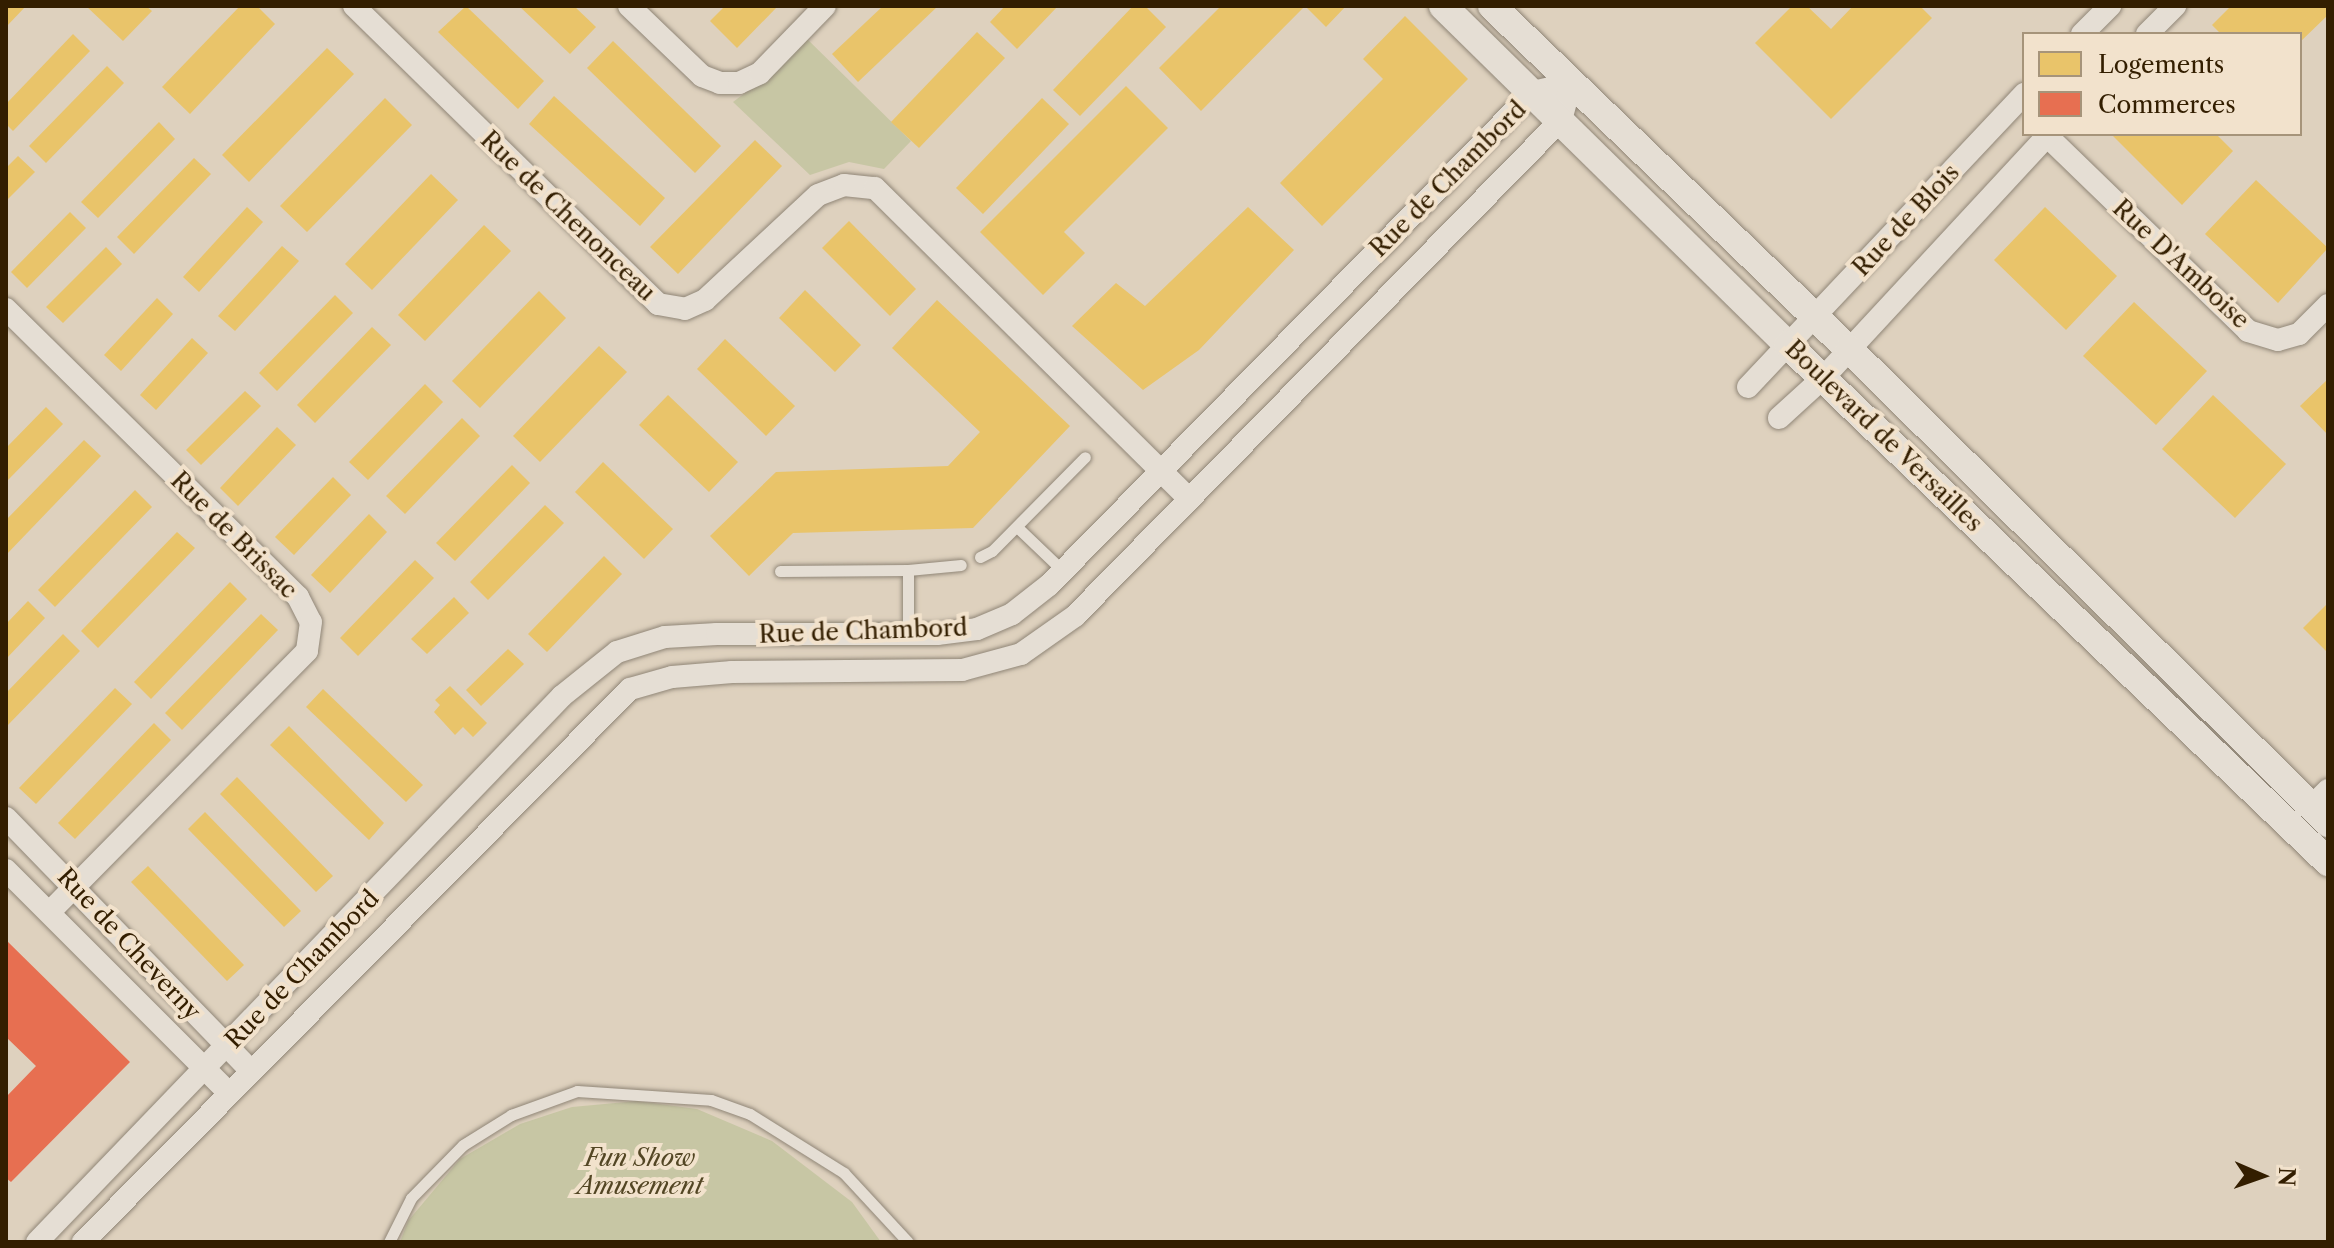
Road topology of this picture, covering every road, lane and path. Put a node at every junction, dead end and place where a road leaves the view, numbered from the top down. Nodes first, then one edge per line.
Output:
1 (354, 6) edge
2 (629, 6) edge
3 (825, 6) edge
4 (1443, 6) edge
5 (1492, 6) edge
6 (2110, 6) edge
7 (2175, 6) edge
8 (2084, 32) edge
9 (2149, 32) edge
10 (1571, 83) junction
11 (1533, 92) junction
12 (2020, 105) edge
13 (1561, 120) junction
14 (2046, 136) edge
15 (2048, 136) edge
16 (2328, 305) edge
17 (6, 309) edge
18 (1815, 317) junction
19 (1788, 345) junction
20 (1849, 349) junction
21 (1824, 377) junction
22 (1748, 387) dead end
23 (1779, 418) dead end
24 (1085, 457) dead end
25 (1161, 469) junction
26 (1188, 498) junction
27 (1017, 527) junction
28 (980, 557) dead end
29 (961, 565) dead end
30 (908, 570) junction
31 (780, 571) dead end
32 (1063, 571) junction
33 (908, 634) junction
34 (2322, 807) edge
35 (6, 818) edge
36 (2328, 862) edge
37 (6, 870) edge
38 (77, 886) junction
39 (50, 912) junction
40 (228, 1047) junction
41 (206, 1069) junction
42 (251, 1071) junction
43 (229, 1093) junction
44 (37, 1242) edge
45 (83, 1242) edge
46 (389, 1242) edge
47 (908, 1242) edge

1 - 25 street, Rue de Chenonceau
2 - 3 street
4 - 11 street, Boulevard de Versailles
5 - 10 street, Boulevard de Versailles
6 - 8 street
7 - 9 street
10 - 11 street, Rue de Chambord
10 - 13 street, Rue de Chambord
10 - 18 street, Boulevard de Versailles
11 - 13 street, Boulevard de Versailles
11 - 25 street, Rue de Chambord
12 - 18 street, Rue de Blois
13 - 19 street, Boulevard de Versailles
13 - 26 street, Rue de Chambord
14 - 20 street, Rue de Blois
15 - 16 street, Rue D'Amboise
17 - 38 street, Rue de Brissac
18 - 19 street, Rue de Blois
18 - 20 street, Boulevard de Versailles
19 - 21 street, Boulevard de Versailles
19 - 22 street, Rue de Blois
20 - 21 street, Rue de Blois
20 - 34 street, Boulevard de Versailles
21 - 23 street, Rue de Blois
21 - 36 street, Boulevard de Versailles
24 - 27 lane
25 - 26 street, Rue de Chenonceau
25 - 32 street, Rue de Chambord
26 - 42 street, Rue de Chambord
27 - 28 lane
27 - 32 lane
29 - 30 lane
30 - 31 lane
30 - 33 lane
32 - 33 street, Rue de Chambord
33 - 40 street, Rue de Chambord
35 - 38 street, Rue de Cheverny
37 - 39 street, Rue de Cheverny
38 - 39 street, Rue de Brissac
38 - 40 street, Rue de Cheverny
39 - 41 street, Rue de Cheverny
40 - 41 street, Rue de Chambord
40 - 42 street, Rue de Cheverny
41 - 43 street, Rue de Cheverny
41 - 44 street, Rue de Chambord
42 - 43 street, Rue de Chambord
43 - 45 street, Rue de Chambord
46 - 47 lane

